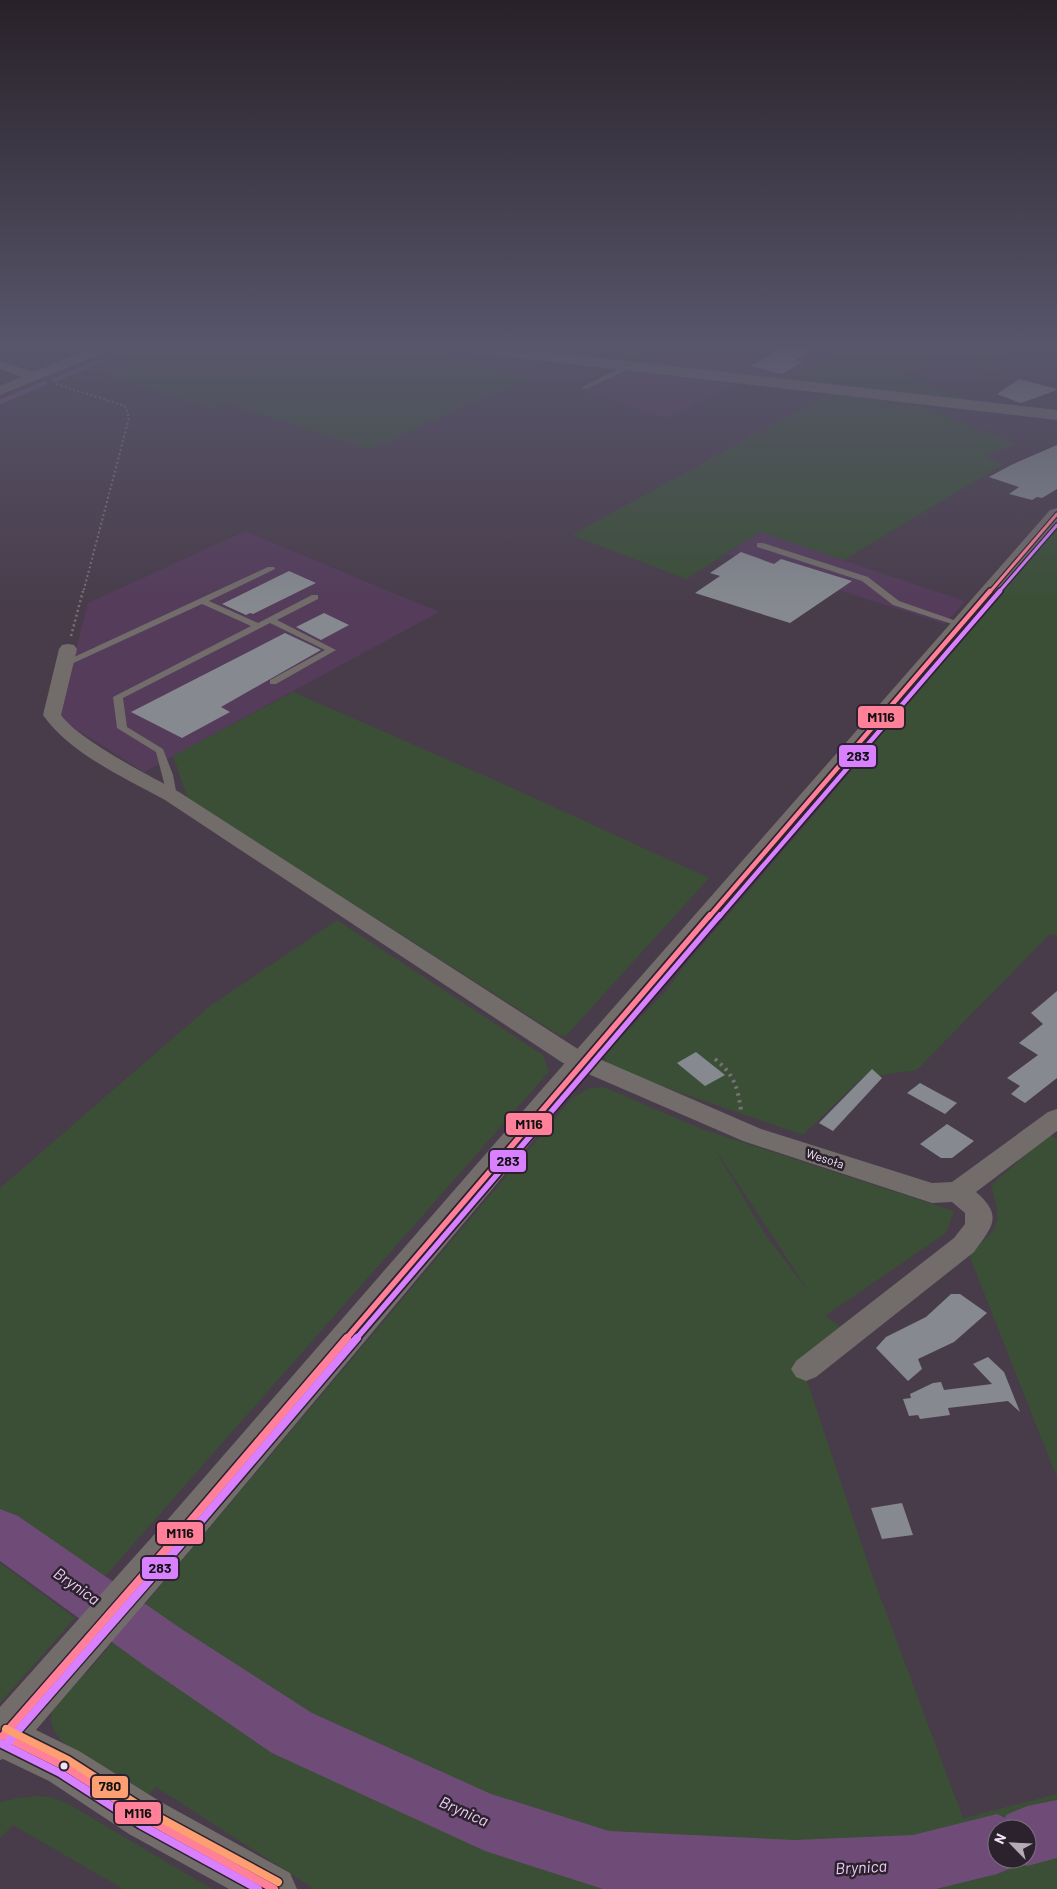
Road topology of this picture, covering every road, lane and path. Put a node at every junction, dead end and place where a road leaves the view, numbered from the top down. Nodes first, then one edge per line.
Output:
1 (126, 432) edge
2 (1057, 514) edge
3 (760, 544) dead end
4 (271, 569) dead end
5 (315, 597) dead end
6 (202, 601) junction
7 (270, 620) junction
8 (961, 624) junction
9 (258, 626) junction
10 (66, 656) junction
11 (273, 682) dead end
12 (172, 796) junction
13 (715, 1059) dead end
14 (582, 1062) junction
15 (1057, 1118) edge
16 (739, 1130) junction
17 (958, 1192) junction
18 (806, 1369) dead end
19 (1, 1736) edge
20 (274, 1889) edge

1 - 10 path
2 - 8 street
3 - 8 lane
4 - 6 lane
5 - 7 lane
6 - 9 lane
6 - 10 lane
7 - 9 lane
7 - 11 lane
8 - 14 street
9 - 12 lane
10 - 12 street, Wesoła
12 - 14 street, Wesoła
13 - 16 path
14 - 16 street, Wesoła
14 - 19 street
15 - 17 street
16 - 17 street, Wesoła
17 - 18 street
19 - 20 street

